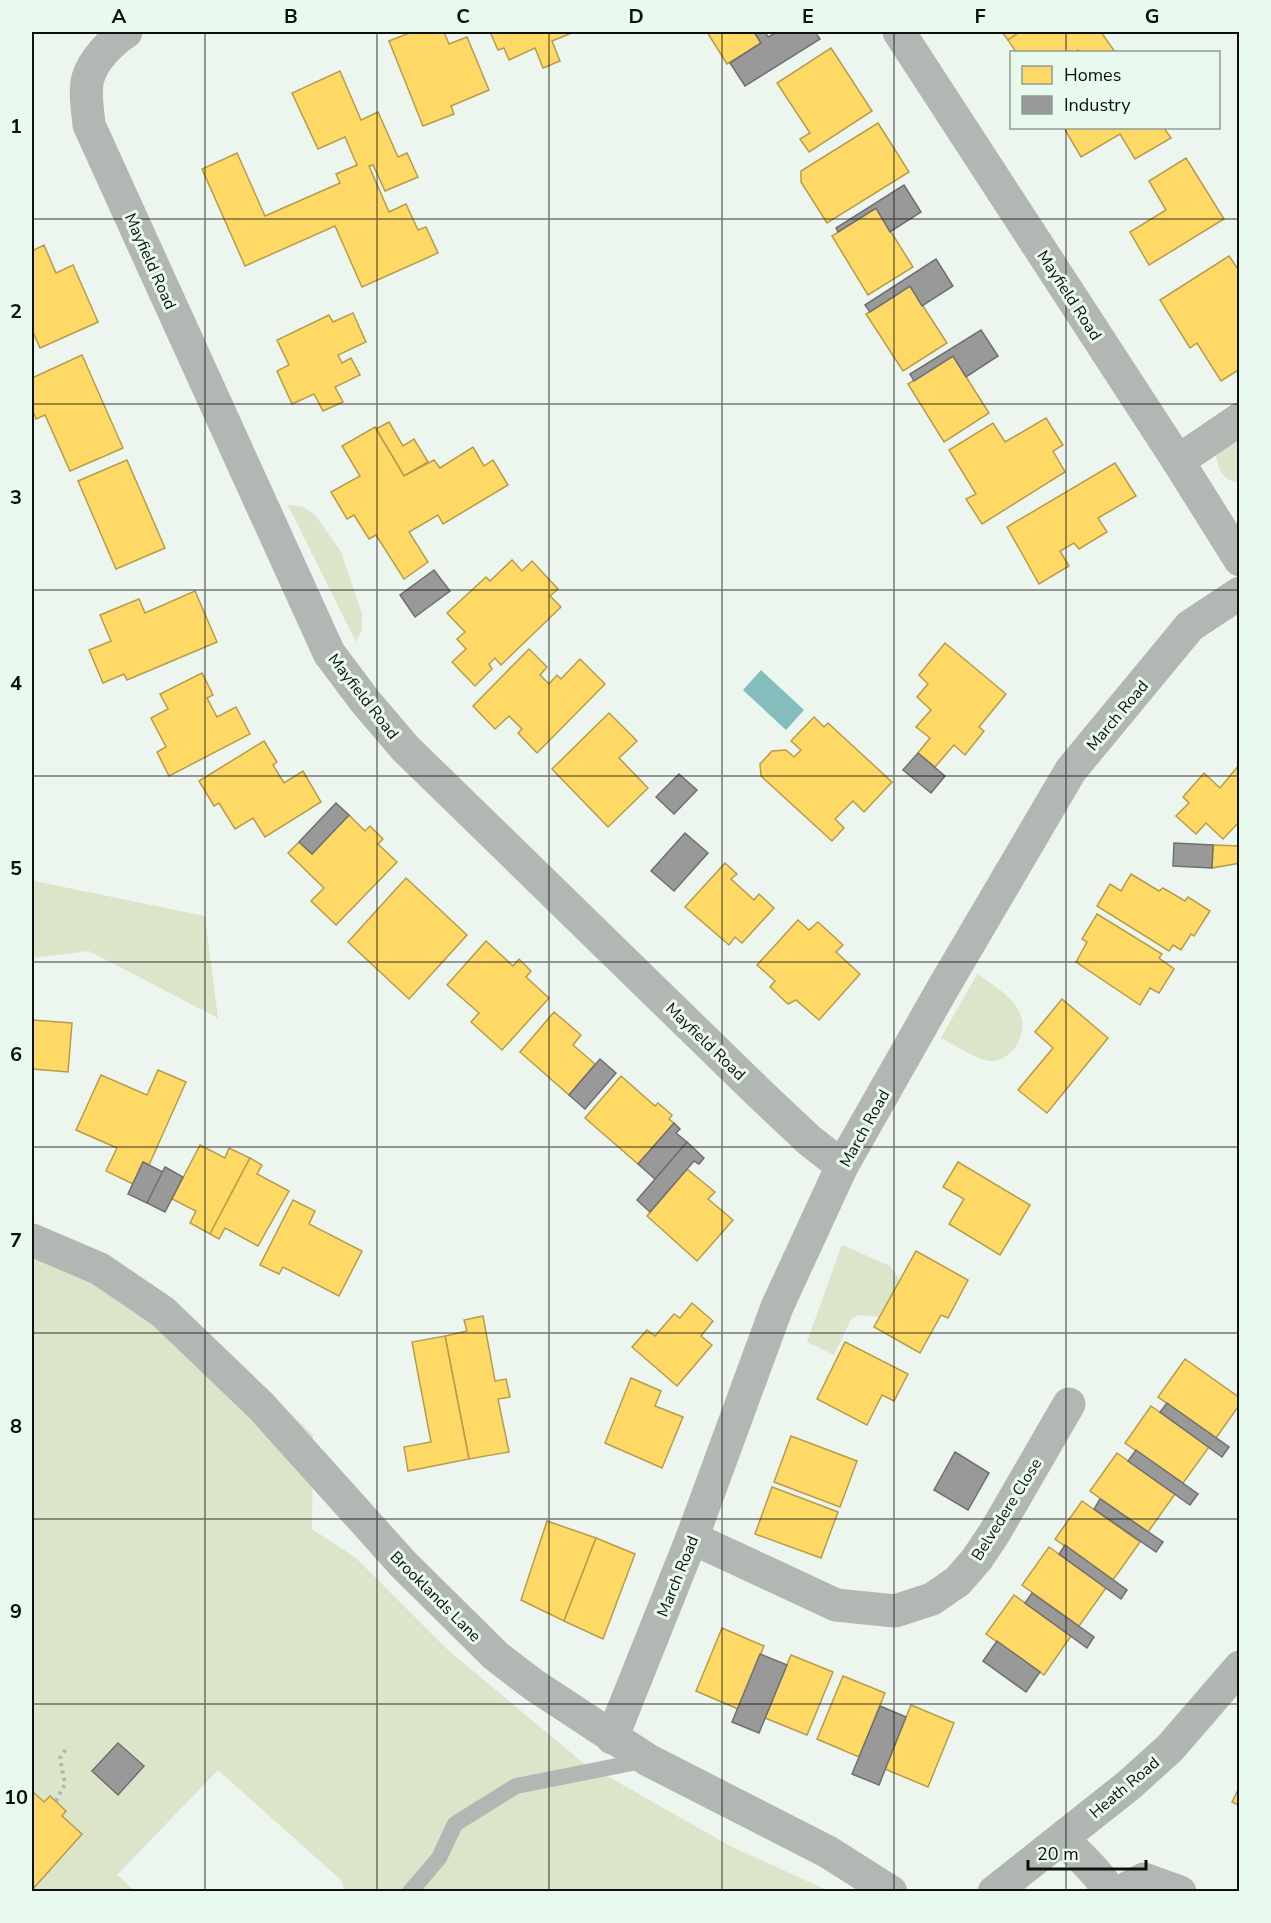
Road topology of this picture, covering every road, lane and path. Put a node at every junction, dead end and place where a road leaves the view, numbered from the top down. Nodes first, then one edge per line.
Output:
1 (126, 32) edge
2 (900, 32) edge
3 (1239, 419) edge
4 (1178, 461) junction
5 (1228, 514) edge
6 (1239, 560) edge
7 (1239, 593) edge
8 (842, 1166) junction
9 (32, 1240) edge
10 (1069, 1404) dead end
11 (692, 1538) junction
12 (1239, 1667) edge
13 (612, 1738) junction
14 (68, 1746) dead end
15 (648, 1760) junction
16 (56, 1801) dead end
17 (1063, 1838) junction
18 (410, 1892) edge
19 (891, 1892) edge
20 (994, 1892) edge
21 (1110, 1892) edge
22 (1120, 1892) edge
23 (1180, 1892) edge

1 - 8 street, Mayfield Road
2 - 4 street, Mayfield Road
3 - 4 street
4 - 5 street, Mayfield Road
5 - 6 street, Mayfield Road
7 - 8 street, March Road
8 - 11 street, March Road
9 - 13 street, Brooklands Lane
10 - 11 street, Belvedere Close
11 - 13 street, March Road
12 - 17 main road, Heath Road
13 - 15 street, Brooklands Lane
14 - 16 path
15 - 18 lane
15 - 19 street, Brooklands Lane
17 - 20 main road, Heath Road
17 - 21 street
22 - 23 street

